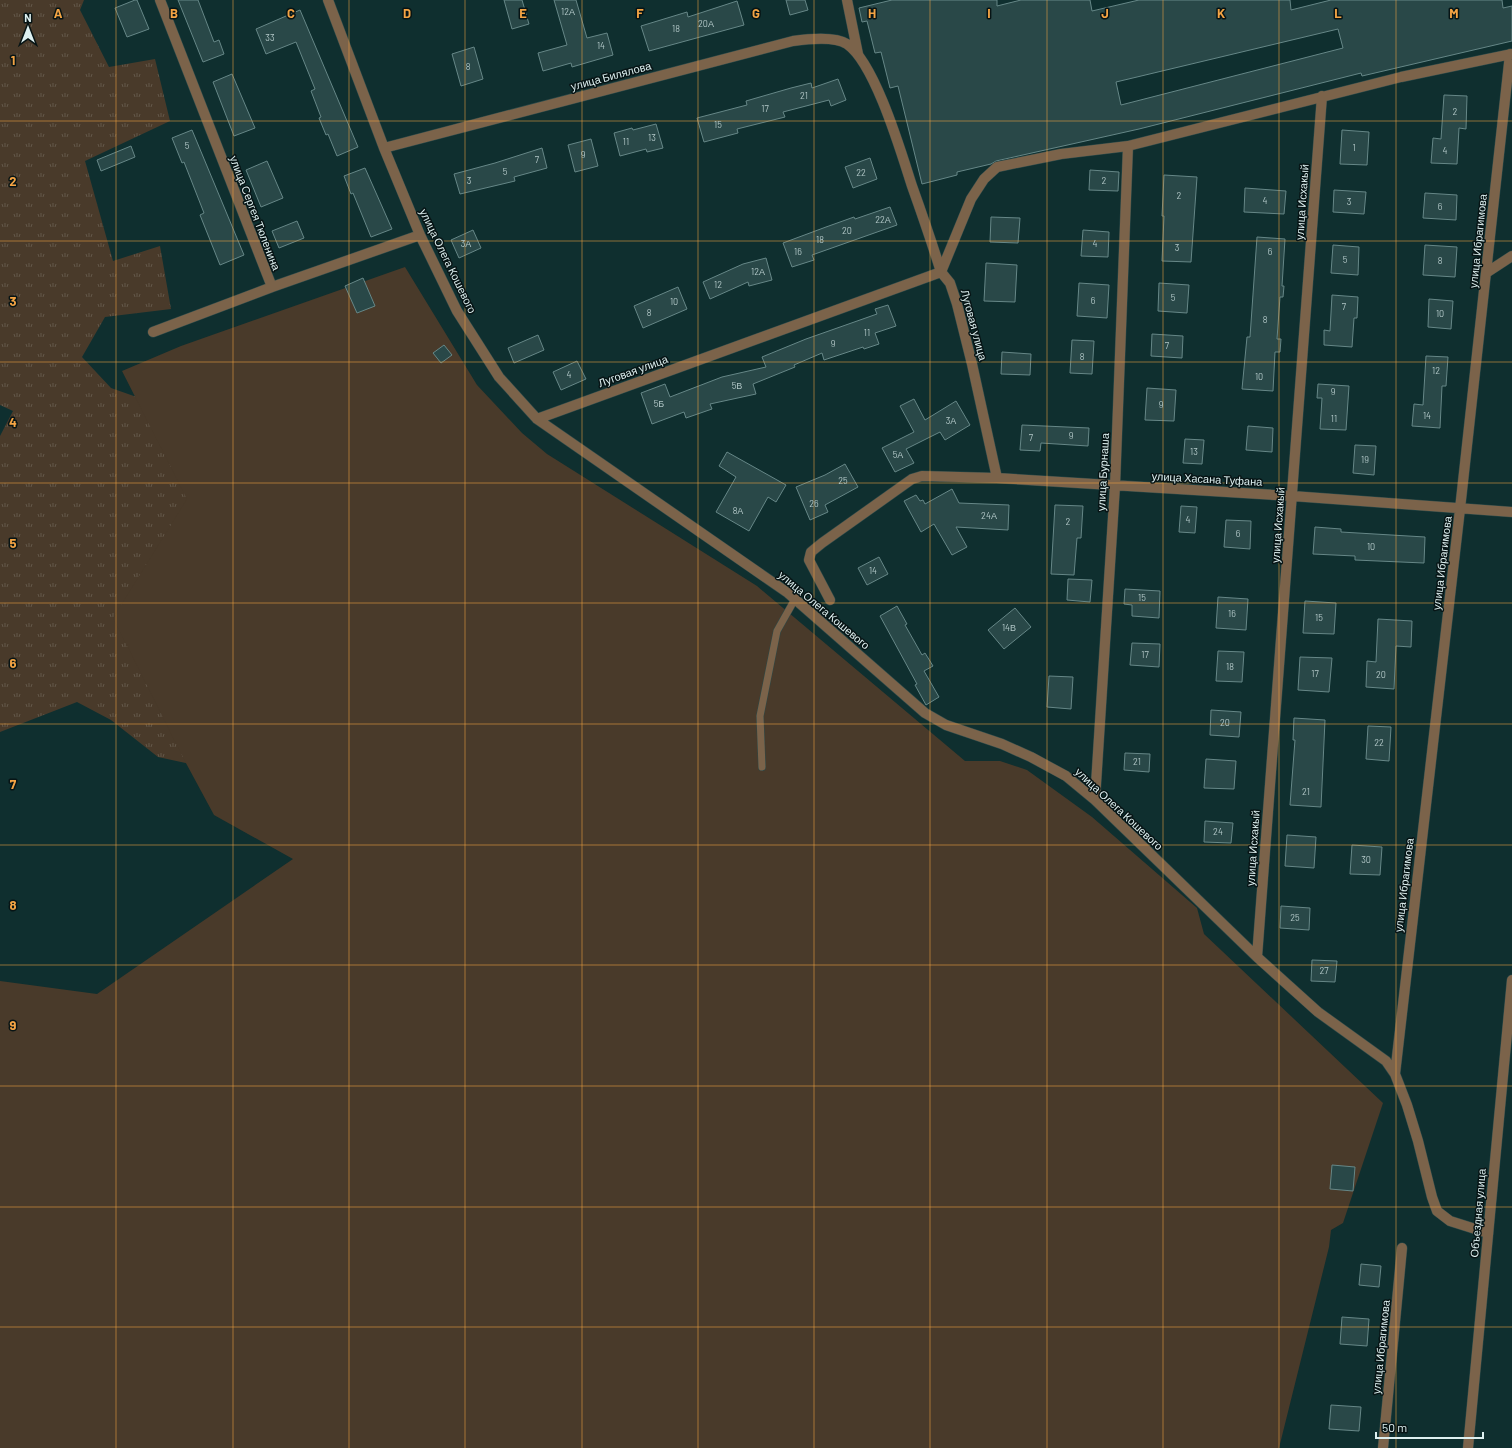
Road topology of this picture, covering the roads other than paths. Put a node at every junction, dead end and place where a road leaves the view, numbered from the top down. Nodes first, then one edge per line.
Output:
1 (160, 0) edge
2 (328, 0) edge
3 (847, 0) edge
4 (858, 54) junction
5 (1511, 54) edge
6 (1322, 96) junction
7 (1128, 146) junction
8 (384, 148) junction
9 (420, 235) junction
10 (1512, 256) edge
11 (941, 272) junction
12 (1486, 273) junction
13 (272, 287) junction
14 (153, 332) dead end
15 (537, 419) junction
16 (997, 478) junction
17 (1115, 486) junction
18 (1292, 496) junction
19 (1460, 509) junction
20 (1512, 512) edge
21 (795, 599) junction
22 (830, 600) dead end
23 (762, 767) dead end
24 (1095, 800) junction
25 (1257, 957) junction
26 (1512, 980) edge
27 (1395, 1074) junction
28 (1488, 1233) junction
29 (1402, 1248) dead end
30 (1383, 1448) edge
31 (1468, 1448) edge

1 - 13 street, улица Сергея Тюленина
2 - 8 street, улица Олега Кошевого
3 - 4 street
4 - 8 street, улица Билялова
4 - 11 street
5 - 6 street
5 - 12 street, улица Ибрагимова
6 - 7 street
6 - 18 street, улица Исхакый
7 - 11 street
7 - 17 street, улица Бурнаша
8 - 9 street, улица Олега Кошевого
9 - 13 street, улица Сергея Тюленина
9 - 15 street, улица Олега Кошевого
10 - 12 street
11 - 15 street, Луговая улица
11 - 16 street, Луговая улица
12 - 19 street, улица Ибрагимова
13 - 14 street
15 - 21 street, улица Олега Кошевого
16 - 17 street, улица Хасана Туфана
16 - 22 street
17 - 18 street, улица Хасана Туфана
17 - 24 street, улица Бурнаша
18 - 19 street, улица Хасана Туфана
18 - 25 street, улица Исхакый
19 - 20 street, улица Хасана Туфана
19 - 27 street, улица Ибрагимова
21 - 23 lane
21 - 24 street, улица Олега Кошевого
24 - 25 street, улица Олега Кошевого
25 - 27 street, улица Олега Кошевого
26 - 28 street, Объездная улица
27 - 28 street
28 - 31 street, Объездная улица
29 - 30 street, улица Ибрагимова

